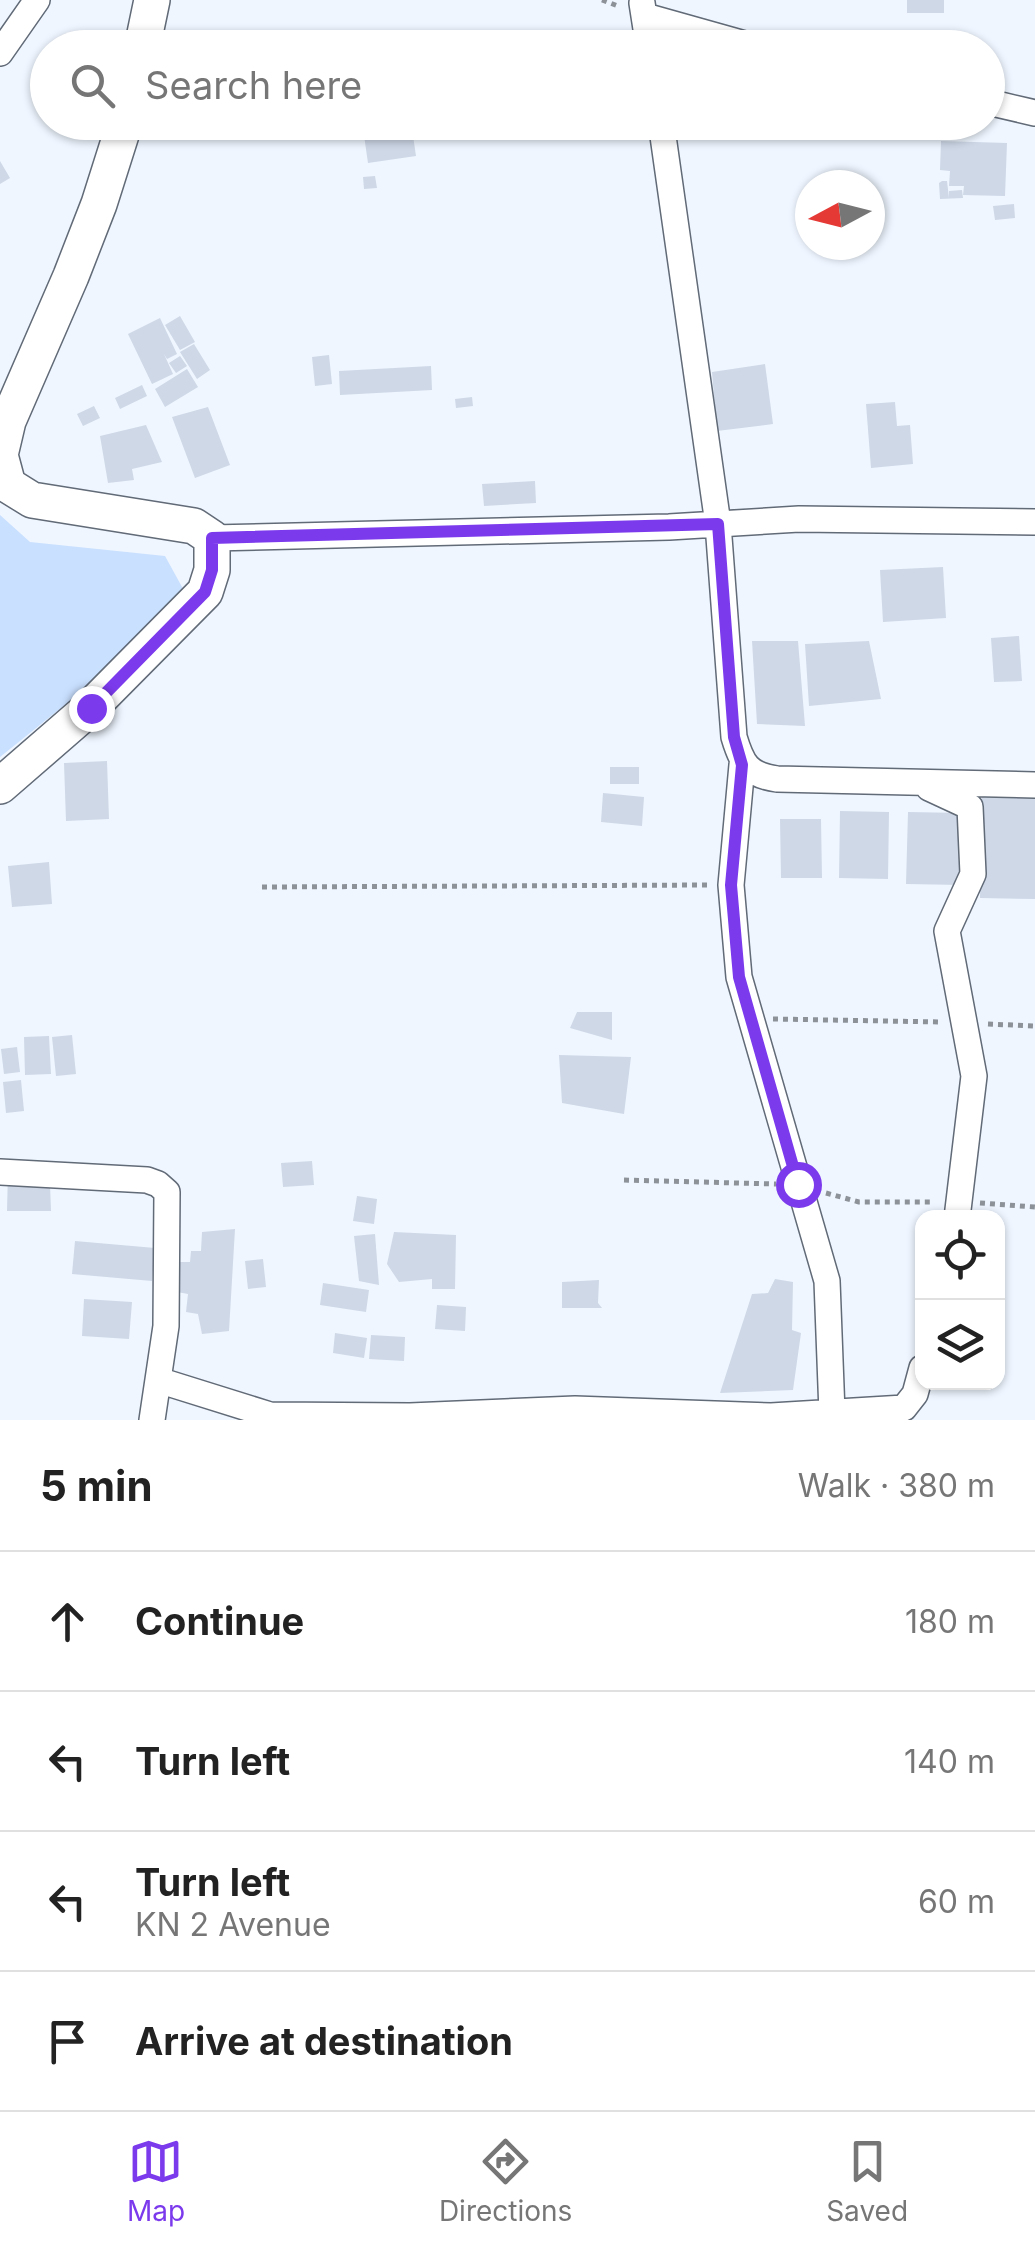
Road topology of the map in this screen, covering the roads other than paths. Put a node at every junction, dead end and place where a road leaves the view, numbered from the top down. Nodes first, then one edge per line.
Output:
1 (37, 0) edge
2 (152, 0) edge
3 (643, 8) edge
4 (146, 30) edge
5 (707, 30) edge
6 (0, 53) edge
7 (1005, 106) edge
8 (1035, 113) edge
9 (119, 140) edge
10 (664, 140) edge
11 (1035, 522) edge
12 (718, 524) junction
13 (212, 538) junction
14 (742, 765) junction
15 (917, 783) junction
16 (1035, 785) edge
17 (0, 786) edge
18 (0, 1172) edge
19 (958, 1210) edge
20 (158, 1380) junction
21 (916, 1390) edge
22 (832, 1413) junction
23 (152, 1420) edge

1 - 6 street
2 - 4 main road
3 - 5 street
7 - 8 street
9 - 13 main road
10 - 12 street
11 - 12 street
12 - 13 street
12 - 14 street
13 - 17 main road
14 - 15 street
14 - 22 street
15 - 16 street
15 - 19 street
18 - 20 street
20 - 22 street
20 - 23 street
21 - 22 street

